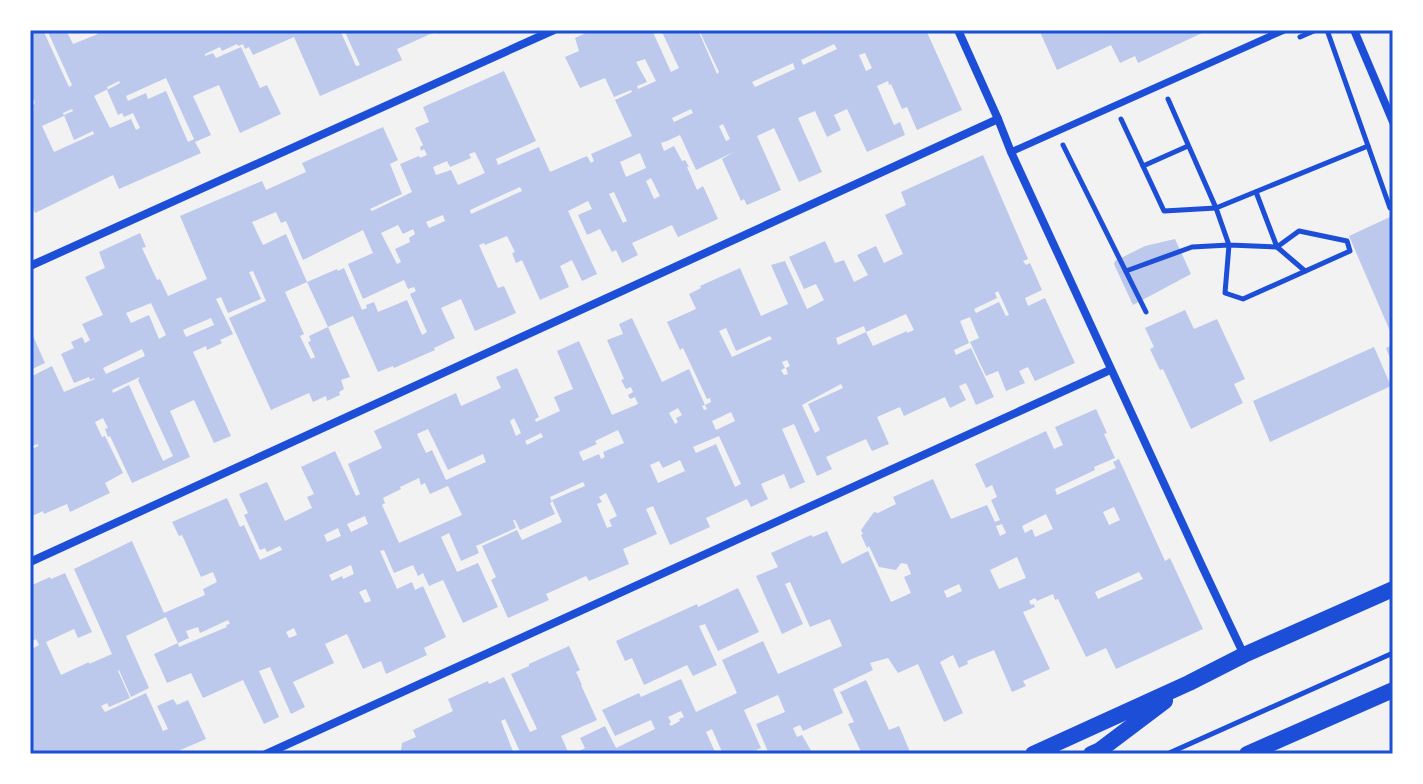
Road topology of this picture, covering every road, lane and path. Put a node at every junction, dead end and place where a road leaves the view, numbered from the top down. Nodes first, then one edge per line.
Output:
1 (554, 30) edge
2 (958, 30) edge
3 (1284, 30) edge
4 (1327, 30) edge
5 (1354, 30) edge
6 (1166, 94) dead end
7 (1119, 114) dead end
8 (998, 119) junction
9 (1393, 122) edge
10 (1061, 139) dead end
11 (1188, 146) junction
12 (1368, 146) junction
13 (1011, 152) junction
14 (1143, 166) junction
15 (1256, 192) junction
16 (1216, 208) junction
17 (1390, 208) dead end
18 (1229, 245) junction
19 (1277, 247) junction
20 (30, 266) edge
21 (1126, 271) junction
22 (1305, 271) junction
23 (1146, 312) dead end
24 (1110, 370) junction
25 (30, 562) edge
26 (1393, 589) edge
27 (1393, 653) edge
28 (1244, 655) junction
29 (1189, 683) junction
30 (1393, 690) edge
31 (266, 754) edge
32 (1033, 754) edge
33 (1091, 754) edge
34 (1167, 754) edge
35 (1247, 754) edge

1 - 20 street
2 - 8 street
3 - 13 street
4 - 12 path
5 - 9 street
6 - 11 path
7 - 14 path
8 - 13 street
8 - 25 street
10 - 21 path
11 - 14 path
11 - 16 path
12 - 15 path
12 - 17 path
13 - 24 street
14 - 16 path
15 - 16 path
15 - 19 path
16 - 18 path
18 - 19 path
18 - 21 path
18 - 22 path
19 - 22 path
19 - 22 path
21 - 23 path
24 - 28 street
24 - 31 street
26 - 28 main road
27 - 34 path
28 - 29 main road
29 - 32 main road
29 - 33 main road
30 - 35 main road

